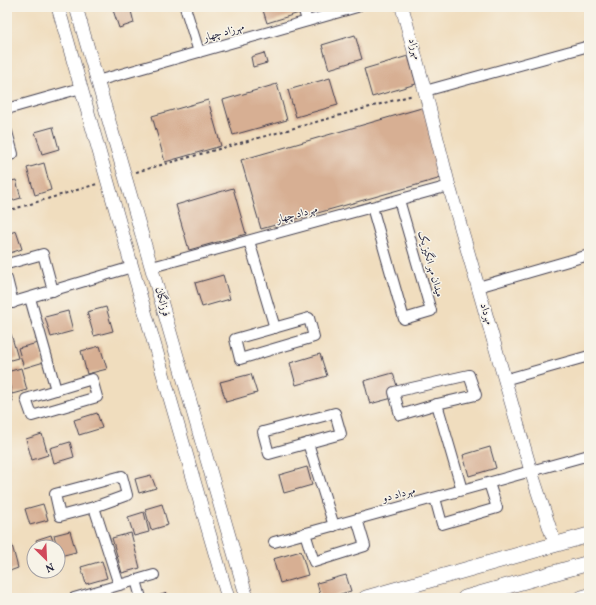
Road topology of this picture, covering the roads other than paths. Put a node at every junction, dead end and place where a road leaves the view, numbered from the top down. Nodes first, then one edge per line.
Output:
1 (58, 7) edge
2 (76, 7) edge
3 (185, 7) edge
4 (303, 7) edge
5 (357, 7) edge
6 (402, 7) edge
7 (345, 9) edge
8 (307, 21) junction
9 (589, 46) edge
10 (199, 52) junction
11 (97, 81) junction
12 (81, 88) junction
13 (425, 91) junction
14 (7, 109) edge
15 (7, 132) edge
16 (7, 156) edge
17 (449, 186) junction
18 (399, 200) junction
19 (372, 207) junction
20 (249, 241) junction
21 (589, 255) edge
22 (7, 264) edge
23 (132, 268) junction
24 (152, 268) junction
25 (7, 279) edge
26 (478, 287) junction
27 (52, 291) junction
28 (30, 298) junction
29 (10, 304) edge
30 (275, 328) junction
31 (589, 356) edge
32 (504, 380) junction
33 (56, 390) junction
34 (437, 404) junction
35 (308, 443) junction
36 (589, 455) edge
37 (531, 471) junction
38 (489, 483) junction
39 (462, 490) junction
40 (435, 498) junction
41 (94, 507) junction
42 (357, 519) junction
43 (334, 526) junction
44 (305, 534) junction
45 (552, 535) dead end
46 (589, 535) edge
47 (274, 542) dead end
48 (589, 563) edge
49 (239, 570) junction
50 (220, 573) junction
51 (154, 575) dead end
52 (136, 580) junction
53 (119, 585) junction
54 (99, 595) edge
55 (589, 596) edge
56 (74, 598) edge
57 (141, 598) edge
58 (228, 598) edge
59 (247, 598) edge
60 (366, 598) edge
61 (465, 598) edge
62 (582, 598) edge

1 - 12 street, فرزانگان
2 - 11 street, فرزانگان
3 - 10 street
4 - 8 street
5 - 7 street, مهرزاد چهار
6 - 13 street, مهرزاد
7 - 8 street, مهرزاد چهار
8 - 10 street, مهرزاد چهار
9 - 13 street
10 - 11 street, مهرزاد چهار
11 - 24 street, فرزانگان
12 - 14 street
12 - 23 street, فرزانگان
13 - 17 street, مهرداد
15 - 16 street
17 - 18 street, مهرداد چهار
17 - 26 street, مهرداد
18 - 19 street, مهرداد چهار
18 - 19 street, میدان مهر انگیز یک
19 - 20 street, مهرداد چهار
20 - 24 street, مهرداد چهار
20 - 30 street
21 - 26 street
22 - 27 street
23 - 27 street
23 - 50 street, فرزانگان
24 - 49 street, فرزانگان
25 - 29 street
26 - 32 street, مهرداد
27 - 28 street
28 - 29 street
28 - 33 street
30 - 30 street
31 - 32 street
32 - 37 street, مهرداد
33 - 33 street
34 - 34 street
34 - 39 street
35 - 35 street
35 - 43 street
36 - 37 street, مهرداد دو
37 - 38 street, مهرداد دو
37 - 45 street, مهرداد
38 - 39 street, مهرداد دو
38 - 40 street
39 - 40 street, مهرداد دو
40 - 42 street, مهرداد دو
41 - 41 street
41 - 53 street
42 - 43 street, مهرداد دو
42 - 44 street
43 - 44 street, مهرداد دو
44 - 47 street, مهرداد دو
46 - 60 main road
48 - 61 main road
49 - 50 street
49 - 59 street, فرزانگان
50 - 58 street, فرزانگان
51 - 52 street
52 - 53 street
52 - 57 street
53 - 54 street
54 - 56 street
55 - 62 main road

